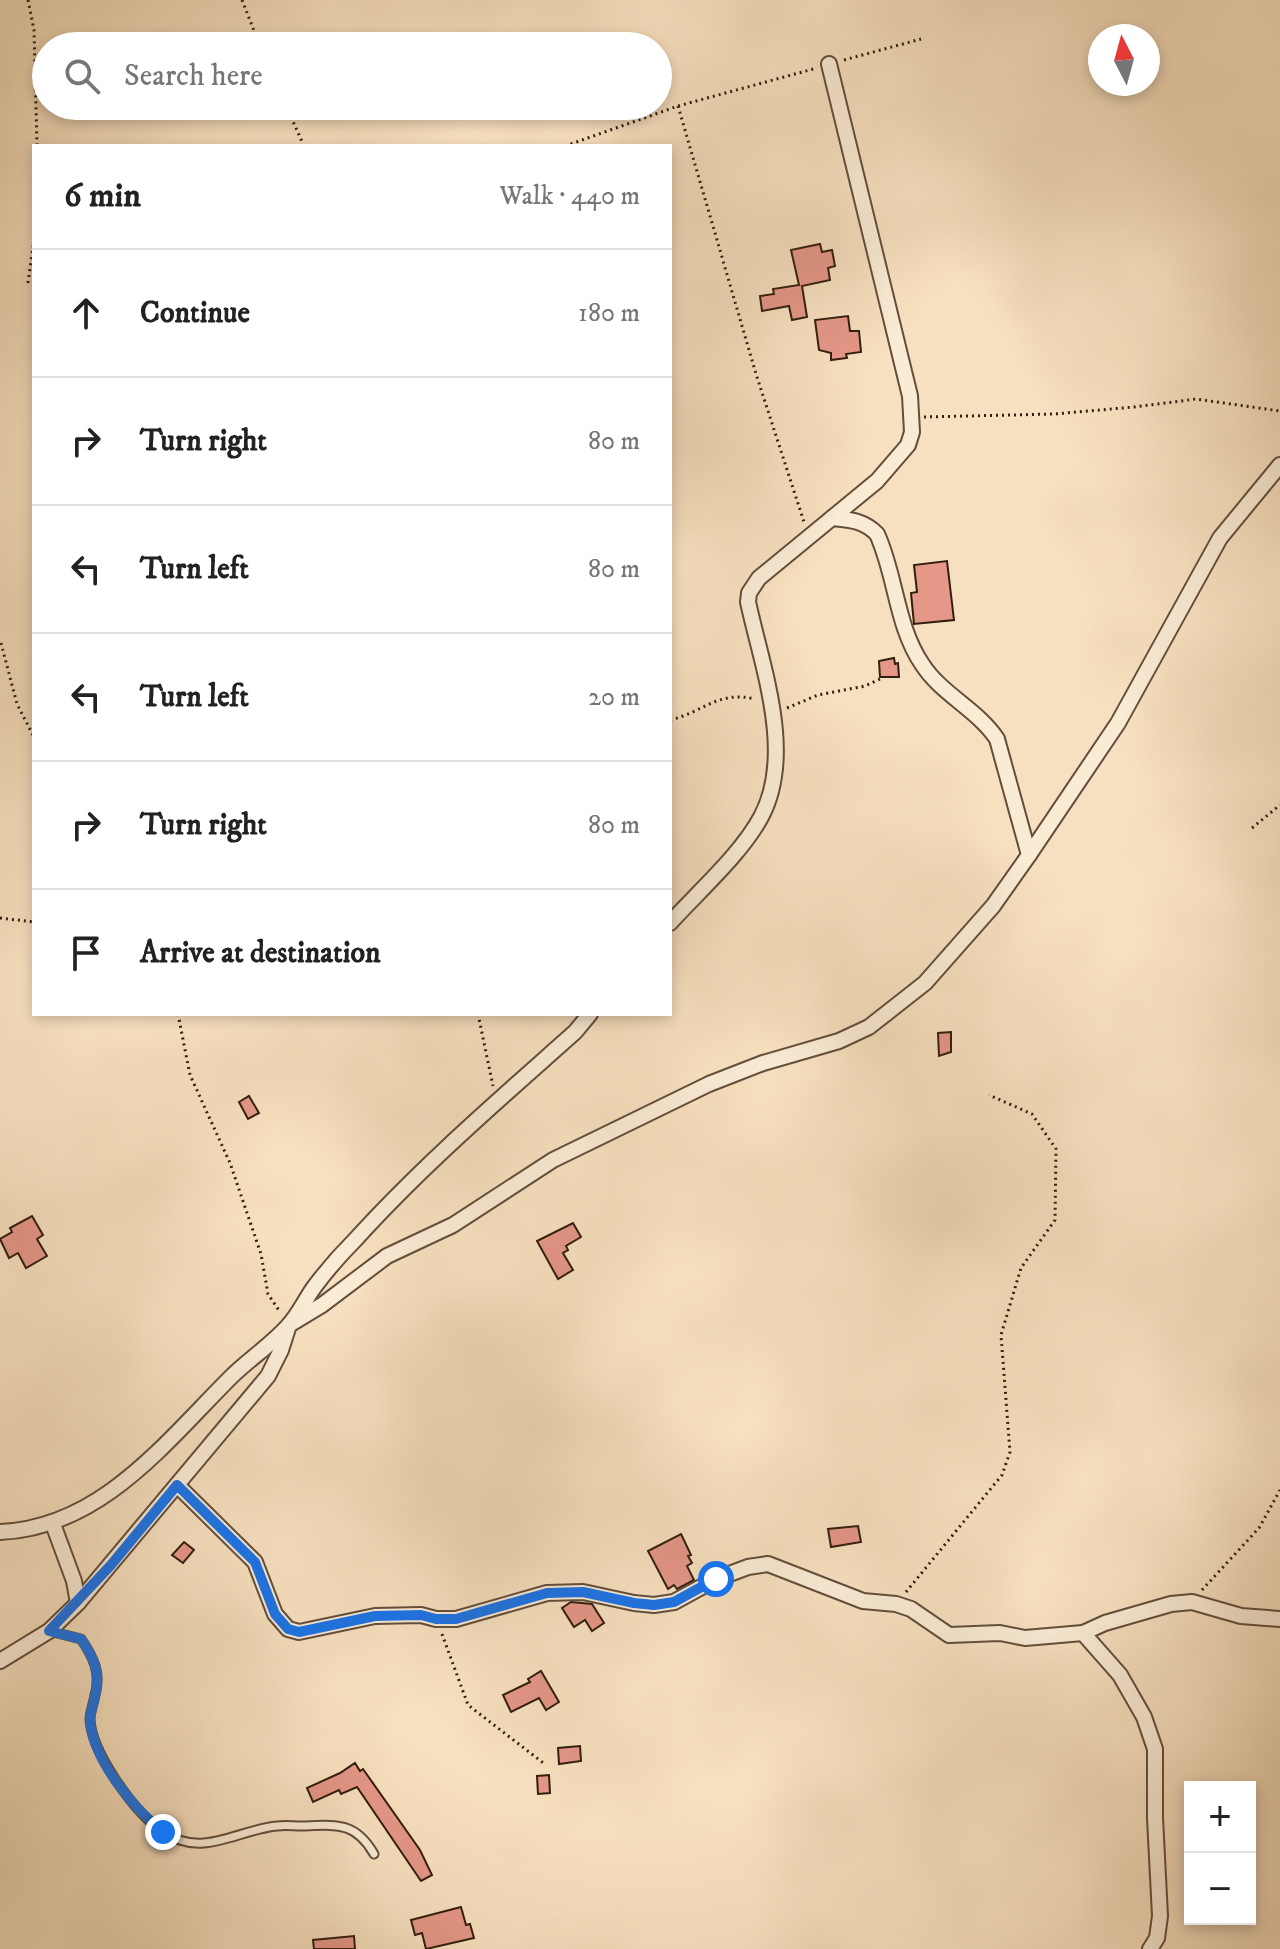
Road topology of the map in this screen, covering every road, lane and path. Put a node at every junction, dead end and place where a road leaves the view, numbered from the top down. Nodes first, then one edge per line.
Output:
1 (28, 0) edge
2 (242, 0) edge
3 (34, 32) edge
4 (255, 32) edge
5 (921, 39) dead end
6 (829, 64) junction
7 (678, 106) junction
8 (672, 108) edge
9 (36, 120) edge
10 (292, 120) edge
11 (638, 120) edge
12 (37, 144) edge
13 (303, 144) edge
14 (571, 144) edge
15 (32, 254) edge
16 (28, 283) dead end
17 (1280, 411) edge
18 (912, 417) junction
19 (1280, 465) edge
20 (832, 518) junction
21 (809, 537) junction
22 (1, 643) edge
23 (880, 679) dead end
24 (770, 703) junction
25 (672, 720) edge
26 (774, 723) junction
27 (32, 733) edge
28 (1280, 805) edge
29 (1252, 828) dead end
30 (1029, 855) junction
31 (0, 918) edge
32 (672, 921) edge
33 (32, 922) edge
34 (178, 1016) edge
35 (478, 1016) edge
36 (588, 1016) edge
37 (989, 1095) dead end
38 (498, 1101) junction
39 (289, 1325) junction
40 (177, 1485) junction
41 (1280, 1490) edge
42 (53, 1524) junction
43 (0, 1532) edge
44 (1192, 1602) junction
45 (78, 1603) junction
46 (896, 1604) junction
47 (436, 1619) junction
48 (1280, 1619) edge
49 (49, 1631) junction
50 (1083, 1633) junction
51 (0, 1661) edge
52 (546, 1765) dead end
53 (374, 1854) dead end
54 (1150, 1949) edge

1 - 3 path
2 - 4 path
5 - 6 path
6 - 7 path
6 - 18 street
7 - 8 path
7 - 21 path
9 - 12 path
10 - 13 path
11 - 14 path
15 - 16 path
17 - 18 path
18 - 20 street
19 - 30 street
20 - 21 street
20 - 30 street
21 - 24 street
22 - 27 path
23 - 26 path
24 - 25 path
24 - 26 street
26 - 32 street
28 - 29 path
30 - 39 street
31 - 33 path
34 - 39 path
35 - 38 path
36 - 38 street
37 - 46 path
38 - 39 street
39 - 40 street
39 - 42 street
40 - 45 street
40 - 47 street
41 - 44 path
42 - 43 street
42 - 45 street
44 - 48 street
44 - 50 street
45 - 49 street
46 - 47 street
46 - 50 street
47 - 52 path
49 - 51 street
49 - 53 lane
50 - 54 street

